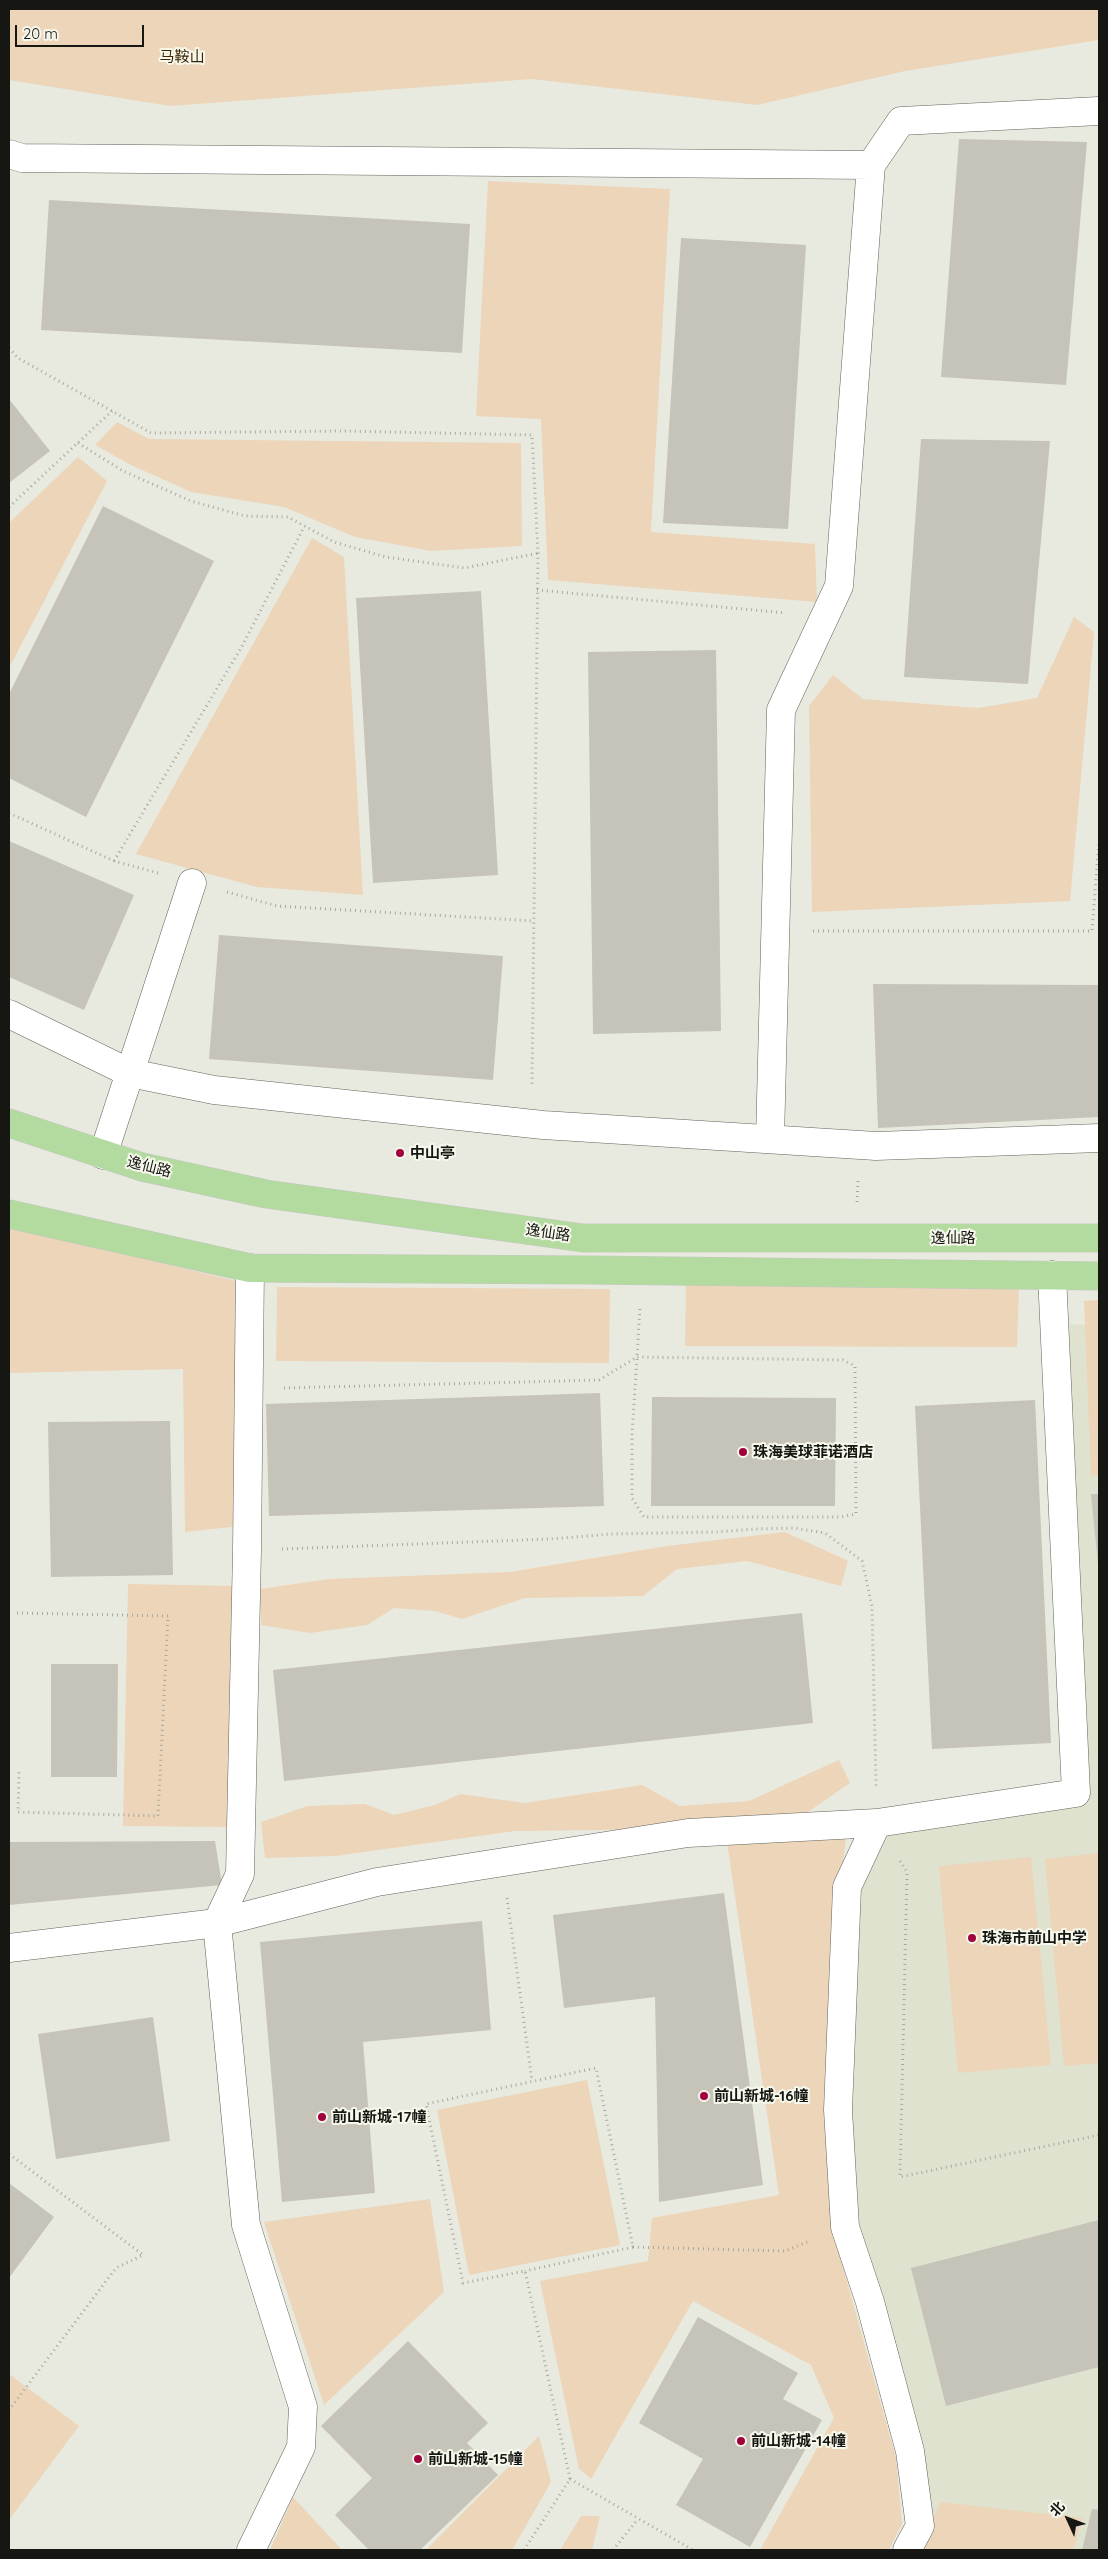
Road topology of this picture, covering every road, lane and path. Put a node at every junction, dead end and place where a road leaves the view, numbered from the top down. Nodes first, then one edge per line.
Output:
1 (1099, 111) edge
2 (9, 154) edge
3 (871, 165) junction
4 (9, 348) edge
5 (112, 411) junction
6 (78, 443) junction
7 (9, 507) edge
8 (304, 527) junction
9 (538, 553) junction
10 (537, 590) junction
11 (825, 616) junction
12 (9, 813) edge
13 (1099, 841) edge
14 (114, 861) junction
15 (192, 883) junction
16 (534, 921) junction
17 (775, 931) junction
18 (9, 1014) edge
19 (130, 1073) junction
20 (9, 1123) edge
21 (531, 1123) junction
22 (1099, 1138) edge
23 (770, 1139) junction
24 (858, 1145) junction
25 (103, 1155) junction
26 (13, 1216) edge
27 (856, 1238) junction
28 (1099, 1238) edge
29 (250, 1268) junction
30 (641, 1272) junction
31 (1052, 1275) junction
32 (1099, 1276) edge
33 (637, 1357) junction
34 (250, 1389) junction
35 (248, 1550) junction
36 (17, 1614) dead end
37 (19, 1772) dead end
38 (877, 1823) junction
39 (502, 1862) junction
40 (217, 1923) junction
41 (9, 1948) edge
42 (532, 2081) junction
43 (1099, 2135) edge
44 (9, 2154) edge
45 (845, 2227) junction
46 (633, 2248) junction
47 (525, 2271) junction
48 (9, 2410) edge
49 (570, 2479) junction
50 (638, 2519) junction
51 (251, 2550) edge
52 (524, 2550) edge
53 (613, 2550) edge
54 (693, 2550) edge
55 (907, 2550) edge

1 - 3 lane
2 - 3 lane
3 - 11 lane
4 - 5 path
5 - 6 path
5 - 9 path
6 - 7 path
6 - 8 path
8 - 9 path
8 - 14 path
9 - 10 path
10 - 11 path
10 - 16 path
11 - 17 lane
12 - 14 path
13 - 17 path
14 - 15 path
15 - 16 path
15 - 19 lane
16 - 21 path
17 - 23 lane
18 - 19 lane
19 - 21 lane
19 - 25 lane
20 - 25 main road, 逸仙路
21 - 23 lane
22 - 24 lane
23 - 24 lane
24 - 27 path
25 - 27 main road, 逸仙路
26 - 29 main road
27 - 28 main road, 逸仙路
29 - 30 main road
29 - 34 lane
30 - 31 main road
30 - 33 path
31 - 32 main road
31 - 38 lane
33 - 33 path
33 - 34 path
34 - 35 lane
35 - 38 path
35 - 40 lane
36 - 37 path
38 - 39 lane
38 - 43 path
38 - 45 lane
39 - 40 lane
39 - 42 path
40 - 41 lane
40 - 51 lane
42 - 46 path
42 - 47 path
44 - 48 path
45 - 46 path
45 - 55 lane
46 - 47 path
47 - 49 path
49 - 50 path
49 - 52 path
50 - 53 path
50 - 54 path

